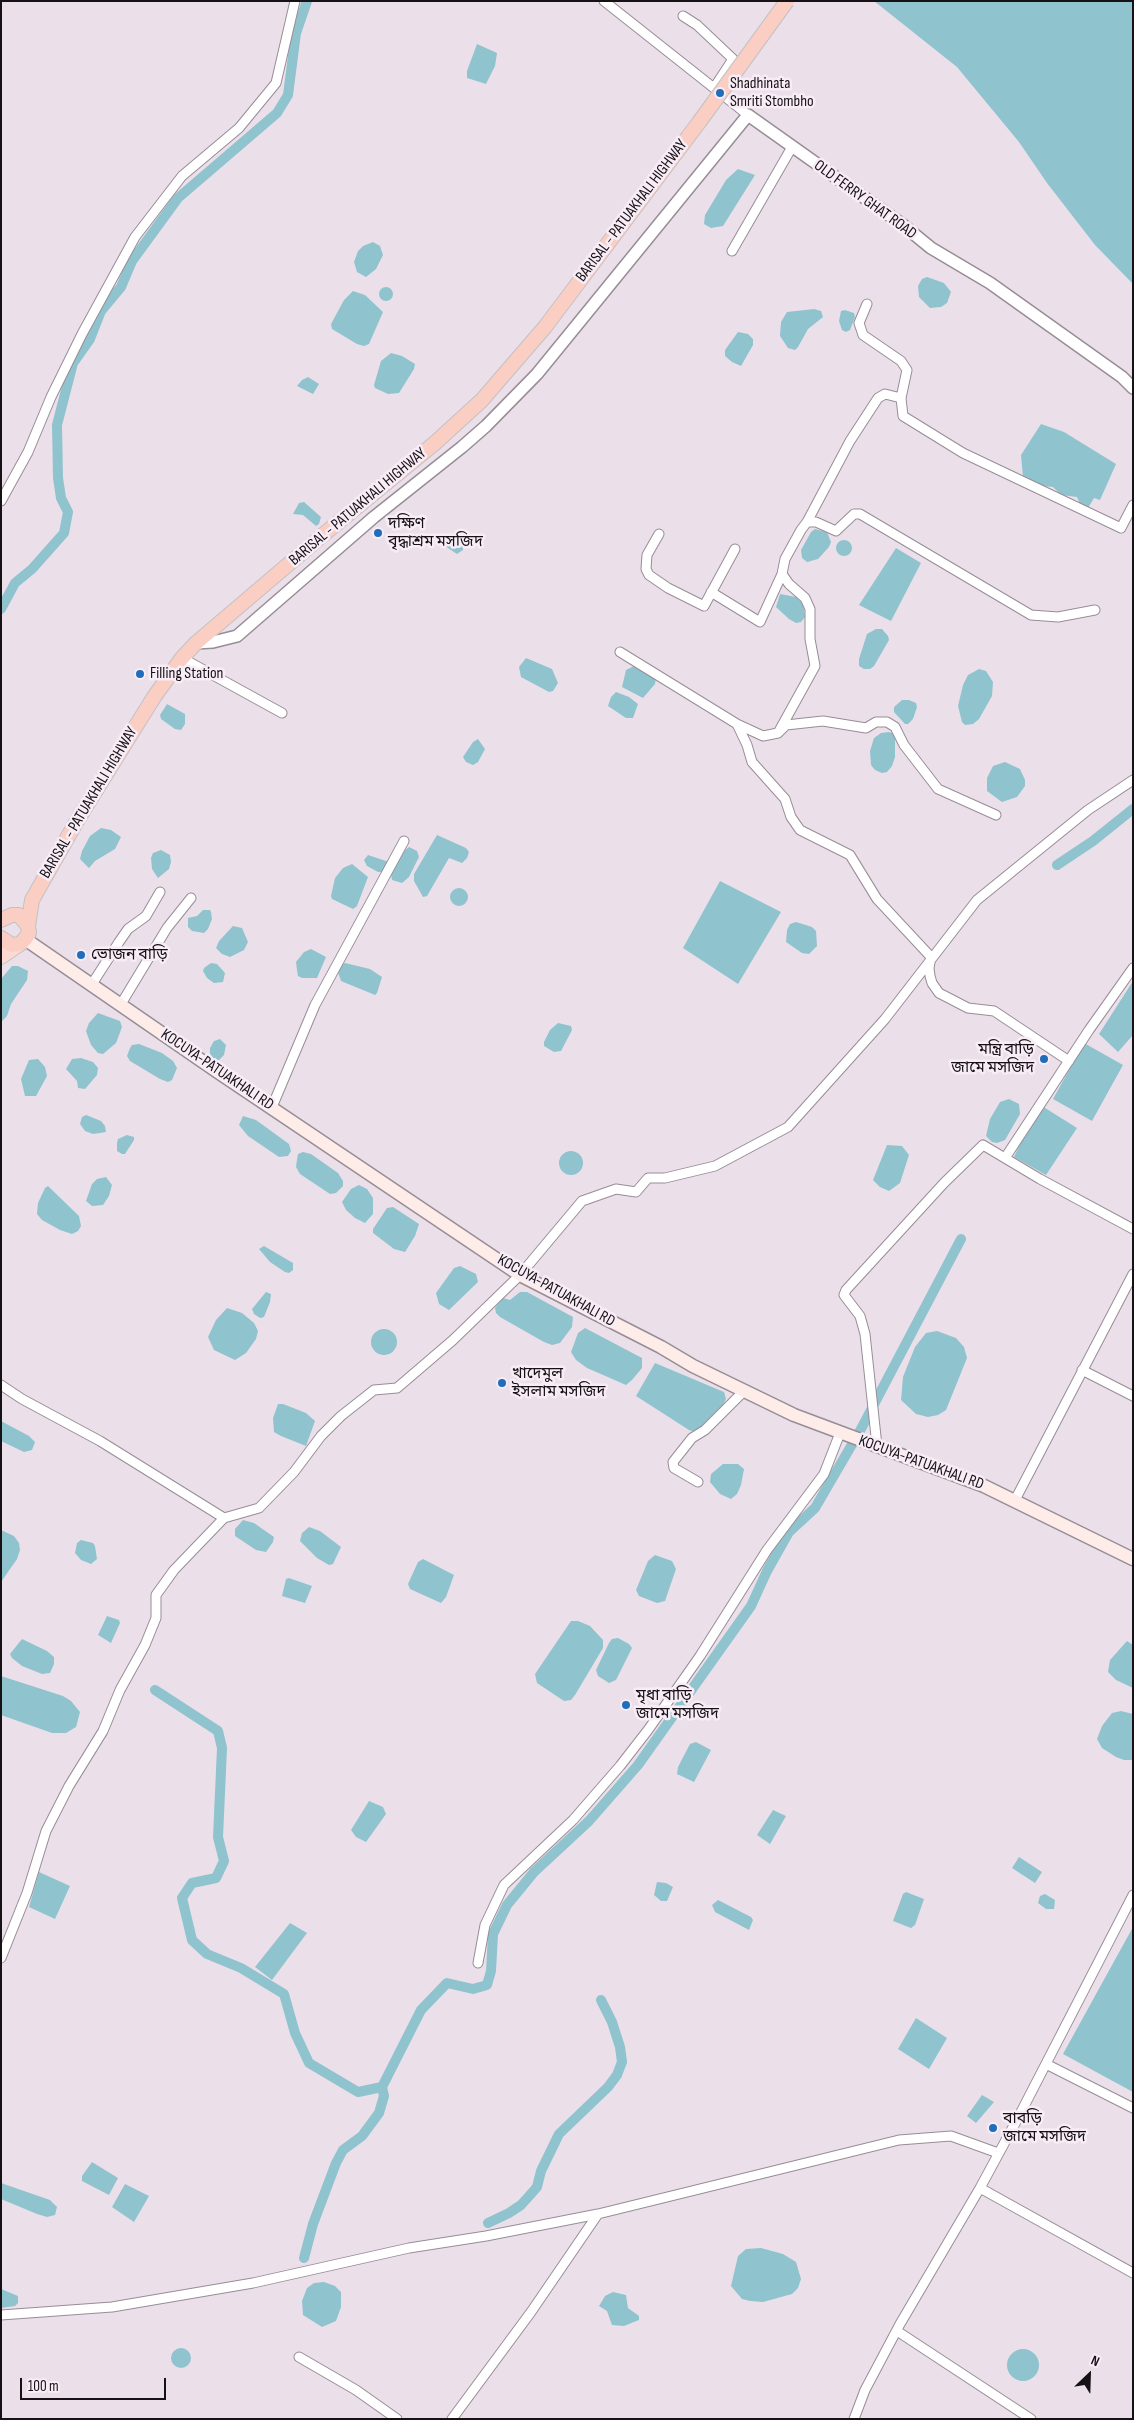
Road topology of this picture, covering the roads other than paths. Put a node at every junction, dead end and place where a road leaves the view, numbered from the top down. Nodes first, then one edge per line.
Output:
1 (295, 1) edge
2 (604, 1) edge
3 (787, 1) edge
4 (682, 16) dead end
5 (714, 88) junction
6 (748, 115) junction
7 (792, 147) junction
8 (732, 251) dead end
9 (867, 304) dead end
10 (1133, 388) edge
11 (901, 398) junction
12 (1, 501) edge
13 (1133, 505) edge
14 (807, 522) junction
15 (658, 534) dead end
16 (735, 549) dead end
17 (782, 574) junction
18 (711, 592) junction
19 (1095, 610) dead end
20 (196, 643) junction
21 (620, 652) dead end
22 (182, 658) junction
23 (282, 713) dead end
24 (737, 724) junction
25 (778, 733) junction
26 (1133, 780) edge
27 (996, 815) dead end
28 (404, 841) dead end
29 (160, 892) dead end
30 (191, 898) dead end
31 (32, 900) junction
32 (6, 918) edge
33 (24, 936) junction
34 (1, 938) edge
35 (1, 957) edge
36 (932, 957) junction
37 (1133, 968) edge
38 (92, 984) junction
39 (121, 1004) junction
40 (1068, 1061) junction
41 (272, 1107) junction
42 (1005, 1158) junction
43 (1133, 1229) edge
44 (1133, 1274) edge
45 (520, 1275) junction
46 (1082, 1370) junction
47 (1, 1385) edge
48 (744, 1391) junction
49 (1133, 1396) edge
50 (840, 1433) junction
51 (872, 1445) junction
52 (698, 1482) dead end
53 (1015, 1500) junction
54 (224, 1518) junction
55 (1133, 1558) edge
56 (1133, 1895) edge
57 (1, 1958) edge
58 (478, 1963) dead end
59 (1046, 2064) junction
60 (1133, 2108) edge
61 (998, 2153) junction
62 (980, 2188) junction
63 (598, 2214) junction
64 (1133, 2273) edge
65 (1, 2315) edge
66 (897, 2331) junction
67 (299, 2357) dead end
68 (397, 2419) edge
69 (452, 2419) edge
70 (854, 2419) edge
71 (1031, 2419) edge

1 - 12 street
2 - 5 street, OLD FERRY GHAT ROAD
3 - 20 highway, BARISAL - PATUAKHALI HIGHWAY, bridge
4 - 5 street
5 - 6 street, OLD FERRY GHAT ROAD
6 - 7 street, OLD FERRY GHAT ROAD
6 - 20 street
7 - 8 street
7 - 10 street, OLD FERRY GHAT ROAD
9 - 11 street
11 - 13 street
11 - 14 street
14 - 17 street
14 - 19 street
15 - 18 street
16 - 18 street
17 - 18 street
17 - 25 street
20 - 22 highway, BARISAL - PATUAKHALI HIGHWAY
21 - 24 street
22 - 23 street
22 - 31 highway, BARISAL - PATUAKHALI HIGHWAY
24 - 25 street
24 - 36 street
25 - 27 street
26 - 36 street
28 - 41 street
29 - 38 street
30 - 39 street
31 - 32 highway, BARISAL - PATUAKHALI HIGHWAY
31 - 33 highway, BARISAL - PATUAKHALI HIGHWAY
32 - 33 highway
33 - 34 highway
33 - 35 main road
33 - 38 main road, KOCUYA-PATUAKHALI RD
36 - 40 street
36 - 45 street
37 - 40 street
38 - 39 main road, KOCUYA-PATUAKHALI RD
39 - 41 main road, KOCUYA-PATUAKHALI RD
40 - 42 street
41 - 45 main road, KOCUYA-PATUAKHALI RD
42 - 43 street
42 - 51 street
44 - 46 street
45 - 48 main road, KOCUYA-PATUAKHALI RD
45 - 54 street
46 - 49 street
46 - 53 street
47 - 54 street
48 - 50 main road, KOCUYA-PATUAKHALI RD
48 - 52 street
50 - 51 main road, KOCUYA-PATUAKHALI RD
50 - 58 street
51 - 53 main road, KOCUYA-PATUAKHALI RD
53 - 55 main road, KOCUYA-PATUAKHALI RD
54 - 57 street
56 - 59 street
59 - 60 street
59 - 61 street
61 - 62 street
61 - 63 street
62 - 64 street
62 - 66 street
63 - 65 street
63 - 69 street
66 - 70 street
66 - 71 street
67 - 68 street

